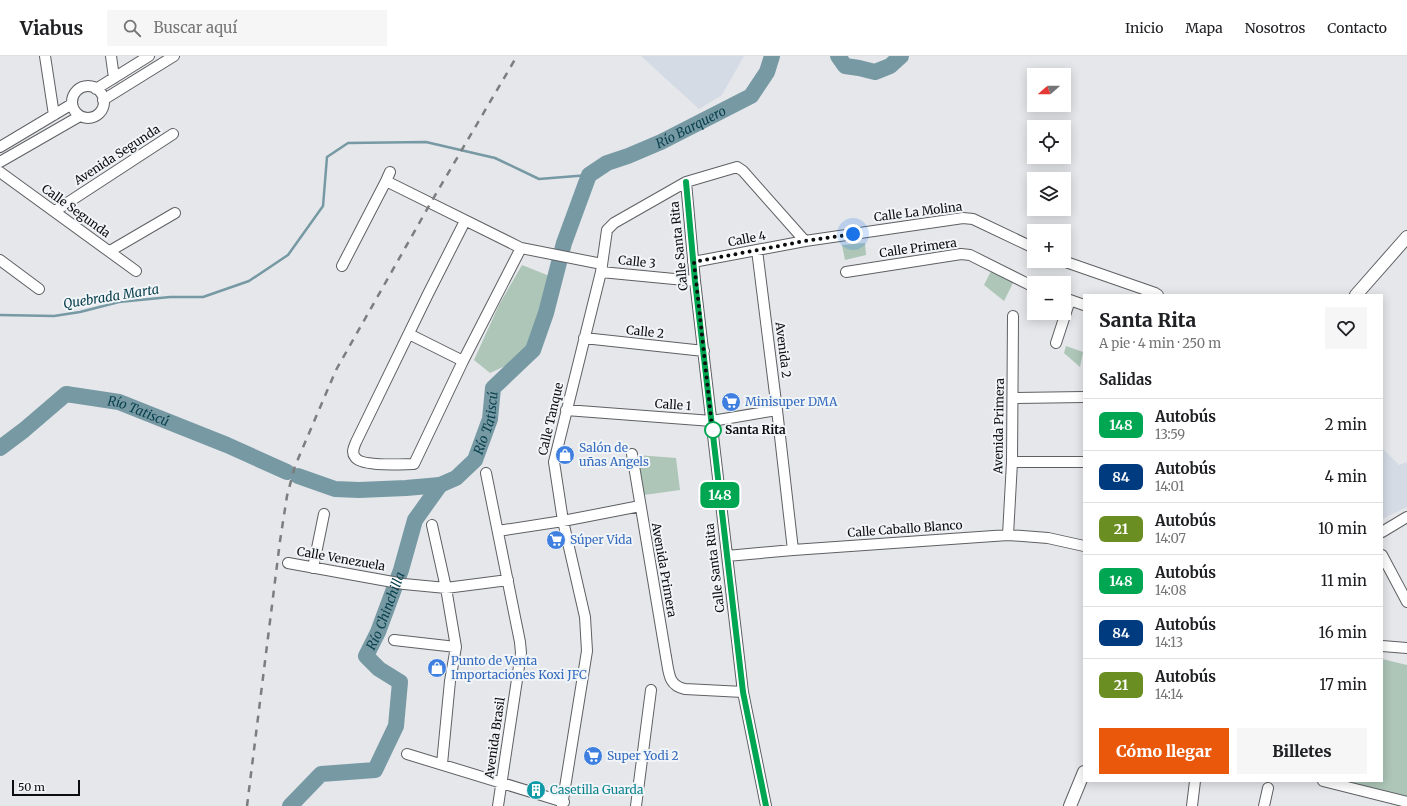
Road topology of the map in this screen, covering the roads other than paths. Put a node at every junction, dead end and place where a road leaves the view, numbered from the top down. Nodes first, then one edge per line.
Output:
1 (45, 56) edge
2 (111, 56) edge
3 (149, 56) edge
4 (174, 56) edge
5 (114, 78) junction
6 (96, 89) junction
7 (103, 100) junction
8 (72, 104) junction
9 (54, 115) junction
10 (80, 116) junction
11 (173, 134) dead end
12 (0, 146) edge
13 (0, 162) edge
14 (0, 172) edge
15 (686, 182) junction
16 (55, 211) junction
17 (175, 213) dead end
18 (465, 221) junction
19 (1407, 237) edge
20 (805, 241) junction
21 (1027, 245) edge
22 (521, 248) junction
23 (757, 250) junction
24 (110, 251) junction
25 (0, 260) edge
26 (694, 262) junction
27 (346, 263) dead end
28 (1071, 264) edge
29 (602, 268) junction
30 (136, 271) dead end
31 (846, 272) dead end
32 (695, 281) junction
33 (1027, 284) edge
34 (39, 289) dead end
35 (1156, 294) edge
36 (1357, 294) edge
37 (1071, 300) edge
38 (1083, 305) edge
39 (1013, 316) dead end
40 (1062, 320) edge
41 (409, 334) junction
42 (584, 338) junction
43 (1056, 343) dead end
44 (704, 351) junction
45 (463, 361) junction
46 (1083, 397) edge
47 (1013, 398) junction
48 (566, 410) junction
49 (777, 410) junction
50 (712, 421) junction
51 (632, 454) dead end
52 (1012, 462) junction
53 (1083, 462) edge
54 (486, 473) dead end
55 (640, 506) junction
56 (324, 514) dead end
57 (1407, 517) edge
58 (563, 521) junction
59 (432, 525) dead end
60 (498, 531) junction
61 (1383, 531) edge
62 (1008, 535) junction
63 (1083, 546) edge
64 (793, 550) junction
65 (727, 556) junction
66 (1383, 557) edge
67 (288, 564) dead end
68 (313, 568) junction
69 (508, 580) junction
70 (446, 588) junction
71 (1407, 602) edge
72 (394, 640) dead end
73 (1383, 646) edge
74 (456, 647) junction
75 (1407, 648) edge
76 (650, 690) dead end
77 (743, 692) junction
78 (407, 754) dead end
79 (442, 764) junction
80 (1083, 774) edge
81 (1195, 782) edge
82 (1327, 782) edge
83 (502, 783) junction
84 (1268, 788) dead end
85 (1407, 802) edge
86 (563, 804) edge
87 (498, 806) edge
88 (636, 806) edge
89 (766, 806) edge
90 (1070, 806) edge
91 (1192, 806) edge
92 (1264, 806) edge

1 - 9 street
2 - 5 street
3 - 5 street
4 - 7 street
5 - 6 street
6 - 7 street
6 - 8 street
7 - 10 street
8 - 9 street
8 - 10 street
9 - 12 street
10 - 13 street
11 - 16 street, Avenida Segunda
14 - 16 street, Calle Segunda
15 - 20 street, Calle Tanque
15 - 26 street, Calle Santa Rita
15 - 29 street, Calle Tanque
16 - 24 street, Calle Segunda
17 - 24 street
18 - 22 street, Calle 3
18 - 27 street, Calle 3
18 - 41 street
19 - 36 main road
20 - 21 street, Calle La Molina
20 - 23 street, Calle 4
22 - 29 street, Calle 3
22 - 45 street
23 - 26 street, Calle 4
23 - 49 street, Avenida 2
24 - 30 street, Calle Segunda
25 - 34 street
26 - 32 street, Calle Santa Rita
28 - 35 street
29 - 32 street, Calle 3
29 - 42 street, Calle Tanque
31 - 33 street, Calle Primera
32 - 44 street, Calle Santa Rita
37 - 38 street
39 - 47 street, Avenida Primera
40 - 43 street
41 - 45 street
41 - 45 street
42 - 44 street, Calle 2
42 - 48 street, Calle Tanque
44 - 50 street, Calle Santa Rita
46 - 47 street
47 - 52 street, Avenida Primera
48 - 50 street, Calle 1
48 - 58 street, Calle Tanque
49 - 50 street, Calle 1
49 - 64 street, Avenida 2
50 - 65 street, Calle Santa Rita
51 - 55 street, Avenida Primera
52 - 53 street
52 - 62 street, Avenida Primera
54 - 60 street, Avenida Brasil
55 - 58 street
55 - 77 street, Avenida Primera
56 - 68 street
57 - 61 street
58 - 60 street
58 - 86 street, Calle Tanque
59 - 70 street
60 - 69 street, Avenida Brasil
62 - 63 street, Calle Caballo Blanco
62 - 64 street, Calle Caballo Blanco
64 - 65 street, Calle Caballo Blanco
65 - 77 street, Calle Santa Rita
66 - 71 street
67 - 68 street, Calle Venezuela
68 - 70 street, Calle Venezuela
69 - 70 street, Calle Venezuela
69 - 83 street, Avenida Brasil
70 - 74 street
72 - 74 street
73 - 75 street
74 - 79 street
76 - 88 street
77 - 89 street, Calle Santa Rita
78 - 79 street
79 - 83 street
80 - 90 main road
81 - 91 street
82 - 85 street
83 - 86 street
83 - 87 street, Avenida Brasil
84 - 92 street

